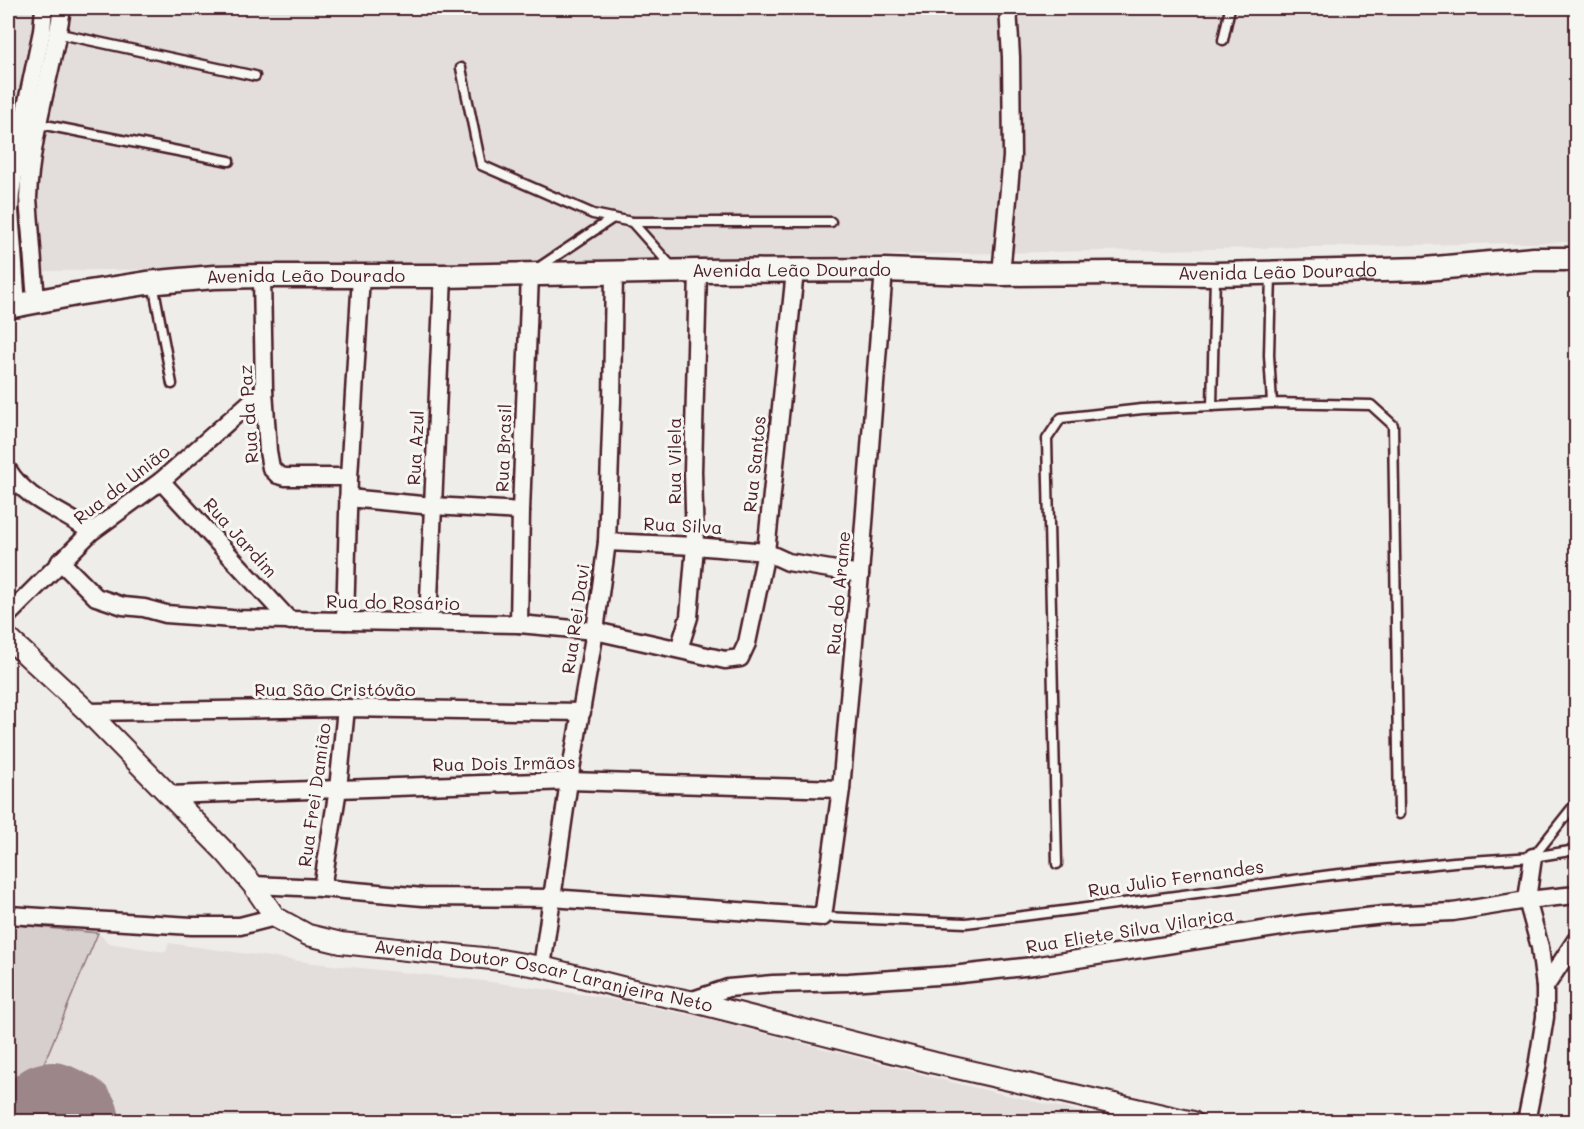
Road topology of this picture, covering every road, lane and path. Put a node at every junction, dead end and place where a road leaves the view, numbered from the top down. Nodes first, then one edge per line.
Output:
1 (44, 8) edge
2 (62, 8) edge
3 (1008, 8) edge
4 (1230, 8) edge
5 (50, 33) junction
6 (1223, 40) dead end
7 (460, 68) dead end
8 (255, 76) dead end
9 (31, 122) junction
10 (229, 161) dead end
11 (613, 218) junction
12 (632, 222) junction
13 (831, 222) dead end
14 (1576, 259) edge
15 (884, 270) junction
16 (687, 271) junction
17 (795, 271) junction
18 (614, 273) junction
19 (530, 274) junction
20 (1001, 274) junction
21 (1215, 274) junction
22 (1271, 274) junction
23 (262, 276) junction
24 (361, 276) junction
25 (443, 276) junction
26 (153, 282) junction
27 (20, 304) edge
28 (172, 384) dead end
29 (264, 390) junction
30 (1272, 403) junction
31 (1212, 406) junction
32 (8, 470) edge
33 (349, 477) junction
34 (161, 481) junction
35 (348, 498) junction
36 (433, 506) junction
37 (521, 511) junction
38 (91, 532) junction
39 (607, 542) junction
40 (695, 546) junction
41 (766, 552) junction
42 (60, 561) junction
43 (860, 574) junction
44 (8, 615) edge
45 (290, 621) junction
46 (345, 621) junction
47 (428, 622) junction
48 (519, 624) junction
49 (595, 631) junction
50 (8, 638) edge
51 (679, 649) junction
52 (740, 658) joint
53 (346, 708) junction
54 (88, 712) junction
55 (582, 712) junction
56 (569, 781) junction
57 (338, 789) junction
58 (841, 789) junction
59 (168, 795) junction
60 (1576, 803) edge
61 (1399, 814) dead end
62 (1576, 850) edge
63 (1533, 856) junction
64 (1057, 864) dead end
65 (253, 885) junction
66 (322, 888) junction
67 (1576, 895) edge
68 (551, 898) junction
69 (1527, 900) junction
70 (8, 915) edge
71 (275, 917) junction
72 (823, 917) junction
73 (1576, 940) edge
74 (543, 967) junction
75 (1545, 987) junction
76 (690, 1001) junction
77 (1194, 1122) edge
78 (1526, 1122) edge

1 - 5 street
2 - 5 street
3 - 20 street
4 - 6 lane
5 - 8 lane
5 - 9 street
7 - 11 lane
9 - 10 lane
9 - 27 street
11 - 12 lane
11 - 19 lane
12 - 13 lane
12 - 16 lane
14 - 22 main road, Avenida Leão Dourado
15 - 17 main road, Avenida Leão Dourado
15 - 20 main road, Avenida Leão Dourado
15 - 43 street, Rua do Arame
16 - 17 main road, Avenida Leão Dourado
16 - 18 main road, Avenida Leão Dourado
16 - 40 street, Rua Vilela
17 - 41 street, Rua Santos
18 - 19 main road, Avenida Leão Dourado
18 - 39 street, Rua Rei Davi
19 - 25 main road, Avenida Leão Dourado
19 - 37 street, Rua Brasil
20 - 21 main road, Avenida Leão Dourado
21 - 22 main road, Avenida Leão Dourado
21 - 31 lane
22 - 30 lane
23 - 24 main road, Avenida Leão Dourado
23 - 26 main road, Avenida Leão Dourado
23 - 29 street, Rua da Paz
24 - 25 main road, Avenida Leão Dourado
24 - 33 street
25 - 36 street, Rua Azul
26 - 27 main road, Avenida Leão Dourado
26 - 28 lane
29 - 33 street, Rua da Paz
29 - 34 street, Rua da União
30 - 31 lane
30 - 61 lane
31 - 64 lane
32 - 38 street
33 - 35 street
34 - 38 street, Rua da União
34 - 45 street, Rua Jardim
35 - 36 street
35 - 46 street
36 - 37 street
36 - 47 street, Rua Azul
37 - 48 street, Rua Brasil
38 - 42 street, Rua da União
39 - 40 street, Rua Silva
39 - 49 street, Rua Rei Davi
40 - 41 street, Rua Silva
40 - 51 street, Rua Vilela
41 - 43 street, Rua Silva
41 - 52 street, Rua Santos
42 - 44 street, Rua da União
42 - 45 street, Rua do Rosário
43 - 58 street, Rua do Arame
45 - 46 street, Rua do Rosário
46 - 47 street, Rua do Rosário
47 - 48 street, Rua do Rosário
48 - 49 street, Rua do Rosário
49 - 51 street, Rua do Rosário
49 - 55 street, Rua Rei Davi
50 - 54 street, Avenida Doutor Oscar Laranjeira Neto
51 - 52 street, Rua do Rosário
53 - 54 street, Rua São Cristóvão
53 - 55 street, Rua São Cristóvão
53 - 57 street, Rua Frei Damião
54 - 59 street, Avenida Doutor Oscar Laranjeira Neto
55 - 56 street, Rua Rei Davi
56 - 57 street, Rua Dois Irmãos
56 - 58 street, Rua Dois Irmãos
56 - 68 street, Rua Rei Davi
57 - 59 street, Rua Dois Irmãos
57 - 66 street, Rua Frei Damião
58 - 72 street, Rua do Arame
59 - 65 street, Avenida Doutor Oscar Laranjeira Neto
60 - 63 lane
62 - 63 lane, Rua Julio Fernandes
63 - 69 street
63 - 72 lane, Rua Julio Fernandes
65 - 66 street
65 - 71 street, Avenida Doutor Oscar Laranjeira Neto
66 - 68 street
67 - 69 street, Rua Eliete Silva Vilarica
68 - 72 street
68 - 74 street, Rua Rei Davi
69 - 75 street
69 - 76 street, Rua Eliete Silva Vilarica
70 - 71 street
71 - 74 street, Avenida Doutor Oscar Laranjeira Neto
73 - 75 street
74 - 76 street, Avenida Doutor Oscar Laranjeira Neto
75 - 78 street
76 - 77 street, Avenida Doutor Oscar Laranjeira Neto

